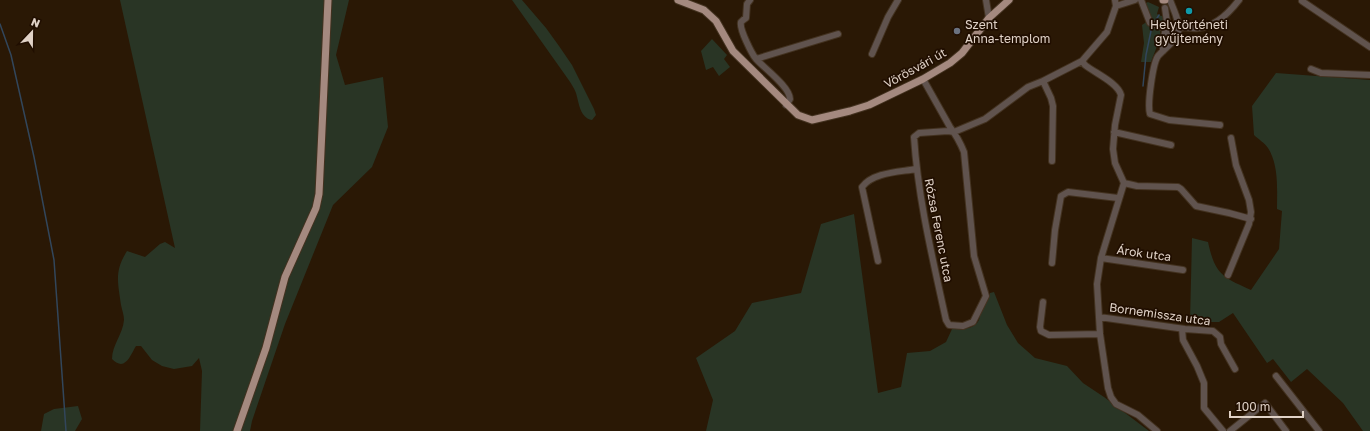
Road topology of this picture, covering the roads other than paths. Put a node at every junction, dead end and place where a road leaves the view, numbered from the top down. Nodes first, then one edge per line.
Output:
1 (328, 0) edge
2 (678, 0) edge
3 (750, 0) edge
4 (898, 0) edge
5 (986, 0) edge
6 (1009, 0) edge
7 (1135, 0) edge
8 (1141, 0) edge
9 (1170, 0) edge
10 (1239, 0) edge
11 (1302, 1) edge
12 (1116, 3) edge
13 (1165, 8) dead end
14 (989, 18) junction
15 (1179, 27) junction
16 (1165, 30) junction
17 (838, 34) dead end
18 (1176, 38) junction
19 (1370, 47) edge
20 (1163, 51) junction
21 (872, 54) dead end
22 (756, 59) junction
23 (1082, 61) junction
24 (1311, 69) dead end
25 (1370, 75) edge
26 (923, 79) junction
27 (1043, 81) junction
28 (786, 105) junction
29 (1220, 125) dead end
30 (954, 132) junction
31 (1114, 132) junction
32 (1231, 138) dead end
33 (1171, 145) dead end
34 (1052, 161) dead end
35 (916, 169) junction
36 (1124, 183) junction
37 (1118, 198) junction
38 (1251, 219) junction
39 (1101, 258) junction
40 (878, 261) dead end
41 (1052, 263) dead end
42 (1183, 270) dead end
43 (1228, 275) dead end
44 (1043, 302) dead end
45 (1099, 317) junction
46 (1182, 329) junction
47 (1100, 334) junction
48 (1235, 369) dead end
49 (1276, 376) dead end
50 (237, 431) edge
51 (1157, 431) edge
52 (1223, 431) edge
53 (1230, 431) edge
54 (1286, 431) edge
55 (1319, 431) edge

1 - 50 main road
2 - 28 main road, Vörösvári út
3 - 22 street
4 - 21 street
5 - 14 street
6 - 14 main road, Vörösvári út
7 - 12 street
8 - 16 street
9 - 15 street
10 - 15 street
11 - 19 street
12 - 23 street
13 - 16 street
14 - 26 main road, Vörösvári út
15 - 18 street
16 - 18 street
16 - 20 street
17 - 22 street
18 - 20 street
20 - 29 street
22 - 28 street
23 - 27 street
23 - 31 street
24 - 25 street
26 - 28 main road, Vörösvári út
26 - 30 street
27 - 30 street
27 - 34 street
30 - 35 street, Rózsa Ferenc utca
30 - 35 street, Rózsa Ferenc utca
31 - 33 street
31 - 36 street
32 - 38 street
35 - 40 street
36 - 37 street
36 - 38 street
37 - 39 street
37 - 41 street
38 - 43 street
39 - 42 street, Árok utca
39 - 45 street
44 - 47 street
45 - 46 street, Bornemissza utca
45 - 47 street
46 - 48 street, Bornemissza utca
46 - 52 street
47 - 51 street
49 - 55 street
53 - 54 street

